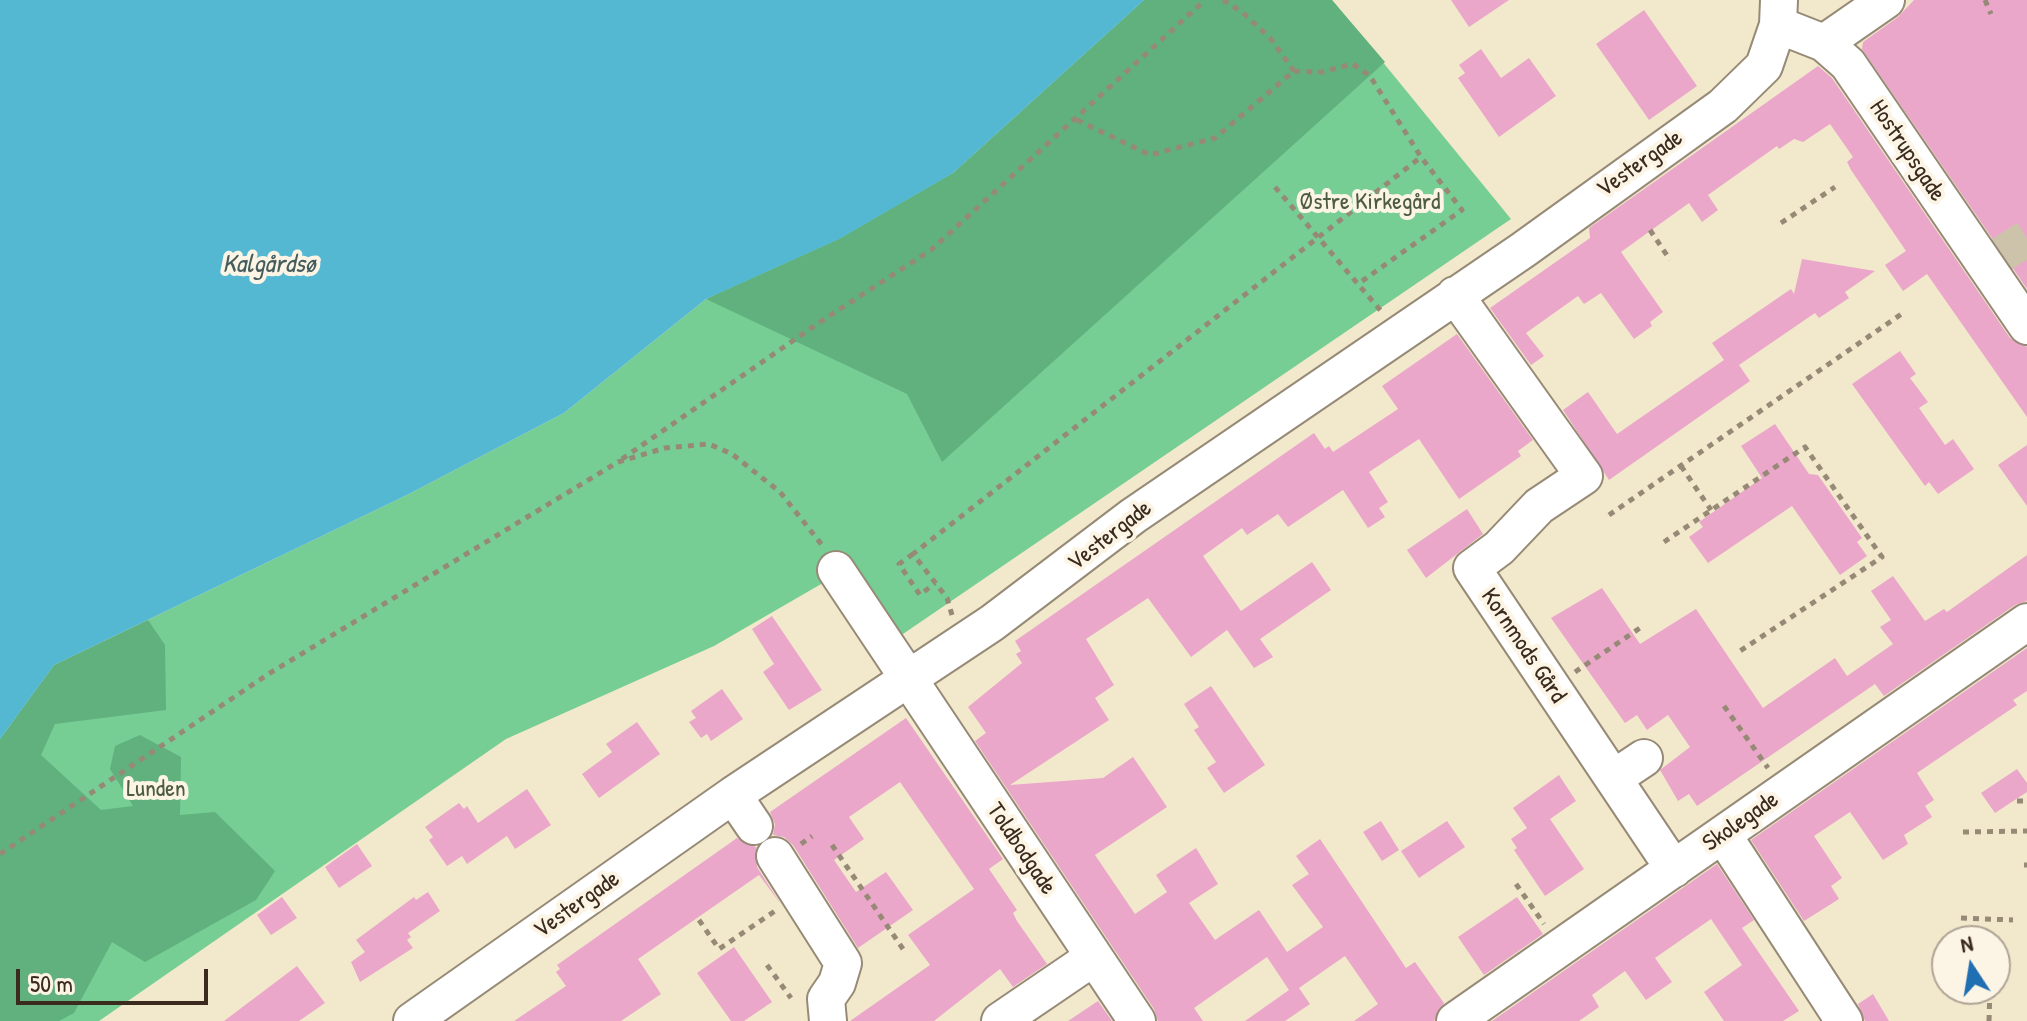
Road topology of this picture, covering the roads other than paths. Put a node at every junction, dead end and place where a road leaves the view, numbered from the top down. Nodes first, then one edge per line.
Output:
1 (1886, 0) edge
2 (1779, 13) edge
3 (1824, 43) junction
4 (1455, 295) junction
5 (2027, 326) edge
6 (836, 570) road end
7 (2027, 622) edge
8 (905, 677) junction
9 (1644, 758) dead end
10 (1614, 778) junction
11 (733, 795) junction
12 (754, 826) dead end
13 (1723, 835) junction
14 (775, 856) dead end
15 (1674, 869) junction
16 (1094, 957) junction
17 (412, 1021) edge
18 (828, 1021) edge
19 (1000, 1021) edge
20 (1137, 1021) edge
21 (1455, 1021) edge
22 (1844, 1021) edge

1 - 3 street
2 - 3 street, Hostrupsgade
2 - 4 street, Vestergade
3 - 5 street, Hostrupsgade
4 - 8 street, Vestergade
4 - 10 street, Kornmods Gård
6 - 8 street, Toldbodgade
7 - 13 street, Skolegade
8 - 11 street, Vestergade
8 - 16 street, Toldbodgade
9 - 10 street
10 - 15 street, Kornmods Gård
11 - 12 street
11 - 17 street, Vestergade
13 - 15 street, Skolegade
13 - 22 street
14 - 18 street
15 - 21 street, Skolegade
16 - 19 street
16 - 20 street, Toldbodgade

